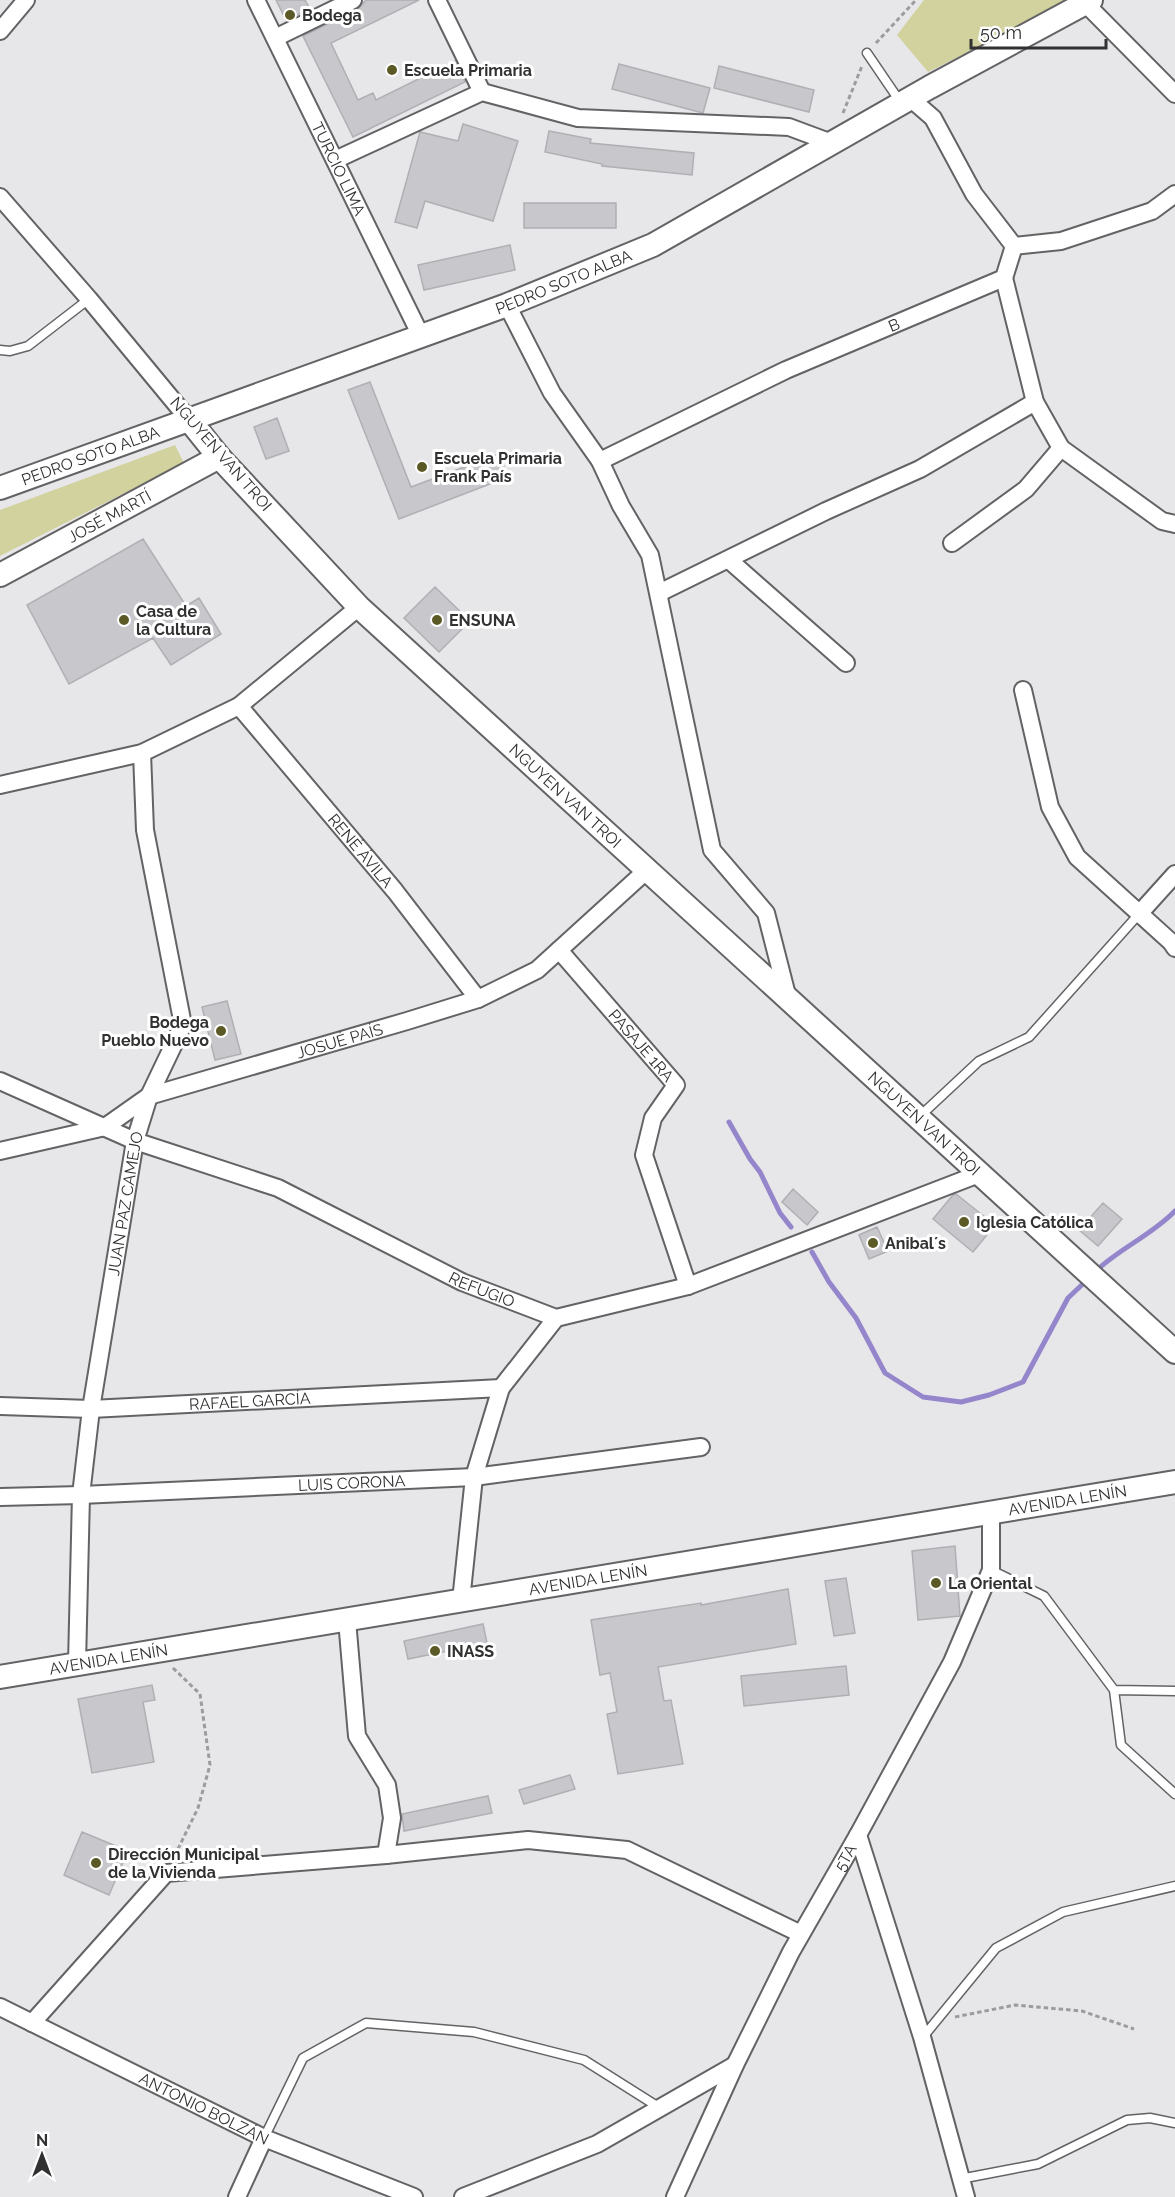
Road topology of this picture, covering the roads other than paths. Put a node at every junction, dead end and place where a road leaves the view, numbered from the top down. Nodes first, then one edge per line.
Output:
1 (26, 0) edge
2 (256, 0) edge
3 (352, 0) edge
4 (437, 0) edge
5 (1088, 1) edge
6 (0, 31) edge
7 (275, 38) junction
8 (867, 53) road end
9 (482, 92) junction
10 (1175, 94) edge
11 (906, 101) junction
12 (832, 143) junction
13 (334, 160) junction
14 (1175, 194) edge
15 (0, 197) edge
16 (1014, 246) junction
17 (1004, 278) junction
18 (89, 299) junction
19 (507, 305) junction
20 (421, 336) junction
21 (0, 350) edge
22 (1035, 402) junction
23 (190, 421) junction
24 (1061, 448) junction
25 (219, 457) junction
26 (600, 461) junction
27 (0, 488) edge
28 (1175, 524) edge
29 (952, 543) dead end
30 (729, 560) junction
31 (0, 575) edge
32 (659, 593) junction
33 (359, 607) junction
34 (846, 663) dead end
35 (1023, 690) dead end
36 (239, 706) junction
37 (142, 753) junction
38 (1, 783) edge
39 (647, 870) junction
40 (1175, 874) edge
41 (1139, 914) junction
42 (1175, 948) edge
43 (559, 950) junction
44 (478, 999) junction
45 (788, 999) junction
46 (0, 1081) edge
47 (149, 1096) junction
48 (918, 1118) junction
49 (105, 1127) junction
50 (135, 1141) junction
51 (0, 1151) edge
52 (979, 1174) junction
53 (688, 1286) junction
54 (556, 1318) junction
55 (1175, 1353) edge
56 (501, 1388) junction
57 (0, 1406) edge
58 (92, 1408) junction
59 (701, 1447) dead end
60 (474, 1477) junction
61 (1175, 1482) edge
62 (81, 1495) junction
63 (0, 1497) edge
64 (991, 1513) junction
65 (991, 1570) junction
66 (460, 1601) junction
67 (347, 1620) junction
68 (77, 1664) junction
69 (0, 1677) edge
70 (1114, 1690) junction
71 (1175, 1691) edge
72 (1175, 1794) edge
73 (858, 1834) junction
74 (386, 1855) junction
75 (1175, 1886) edge
76 (801, 1934) junction
77 (0, 2007) edge
78 (32, 2023) junction
79 (922, 2037) junction
80 (735, 2065) junction
81 (660, 2108) junction
82 (1175, 2123) edge
83 (264, 2138) junction
84 (960, 2179) junction
85 (237, 2197) edge
86 (414, 2197) edge
87 (463, 2197) edge
88 (675, 2197) edge
89 (966, 2197) edge

1 - 6 street
2 - 7 street, TURCIO LIMA
3 - 7 street
4 - 9 street
5 - 10 street
5 - 11 street, PEDRO SOTO ALBA
7 - 13 street, TURCIO LIMA
8 - 11 lane
9 - 12 street
9 - 13 street
11 - 12 street, PEDRO SOTO ALBA
11 - 16 street
12 - 19 street, PEDRO SOTO ALBA
13 - 20 street, TURCIO LIMA
14 - 16 street
15 - 18 street, NGUYEN VAN TROI
16 - 17 street
17 - 22 street
17 - 26 street, B
18 - 21 lane
18 - 23 street, NGUYEN VAN TROI
19 - 20 street, PEDRO SOTO ALBA
19 - 26 street
20 - 23 street, PEDRO SOTO ALBA
22 - 24 street
22 - 30 street
23 - 25 street, NGUYEN VAN TROI
23 - 27 street, PEDRO SOTO ALBA
24 - 28 street
24 - 29 street
25 - 31 street, JOSÉ MARTÍ
25 - 33 street, NGUYEN VAN TROI
26 - 32 street
30 - 32 street
30 - 34 street
32 - 45 street
33 - 36 street
33 - 39 street, NGUYEN VAN TROI
35 - 41 street
36 - 37 street
36 - 44 street, RENÉ ÁVILA
37 - 38 street
37 - 47 street, JUAN PAZ CAMEJO
39 - 43 street, JOSUÉ PAÍS
39 - 45 street, NGUYEN VAN TROI
40 - 41 street
41 - 42 street
41 - 48 lane
43 - 44 street, JOSUÉ PAÍS
43 - 53 street, PASAJE 1RA
44 - 47 street, JOSUÉ PAÍS
45 - 48 street, NGUYEN VAN TROI
46 - 49 street, REFUGIO
47 - 49 street, JOSUÉ PAÍS
47 - 50 street, JUAN PAZ CAMEJO
48 - 52 street, NGUYEN VAN TROI
49 - 50 street, REFUGIO
49 - 51 street, JOSUÉ PAÍS
50 - 54 street, REFUGIO
50 - 58 street, JUAN PAZ CAMEJO
52 - 53 street
52 - 55 street, NGUYEN VAN TROI
53 - 54 street
54 - 56 street
56 - 58 street, RAFAEL GARCÍA
56 - 60 street
57 - 58 street, RAFAEL GARCÍA
58 - 62 street, JUAN PAZ CAMEJO
59 - 60 street, LUIS CORONA
60 - 62 street, LUIS CORONA
60 - 66 street
61 - 64 street, AVENIDA LENÍN
62 - 63 street, LUIS CORONA
62 - 68 street, JUAN PAZ CAMEJO
64 - 65 street, 5TA
64 - 66 street, AVENIDA LENÍN
65 - 70 lane
65 - 73 street, 5TA
66 - 67 street, AVENIDA LENÍN
67 - 68 street, AVENIDA LENÍN
67 - 74 street
68 - 69 street, AVENIDA LENÍN
70 - 71 lane
70 - 72 lane
73 - 76 street, 5TA
73 - 79 street
74 - 76 street
74 - 78 street
75 - 79 lane
76 - 80 street, 5TA
77 - 78 street, ANTONIO BOLZÁN
78 - 83 street, ANTONIO BOLZÁN
79 - 84 street
80 - 81 street
80 - 88 street, 5TA
81 - 83 lane
81 - 87 street
82 - 84 lane
83 - 85 street
83 - 86 street, ANTONIO BOLZÁN
84 - 89 street

